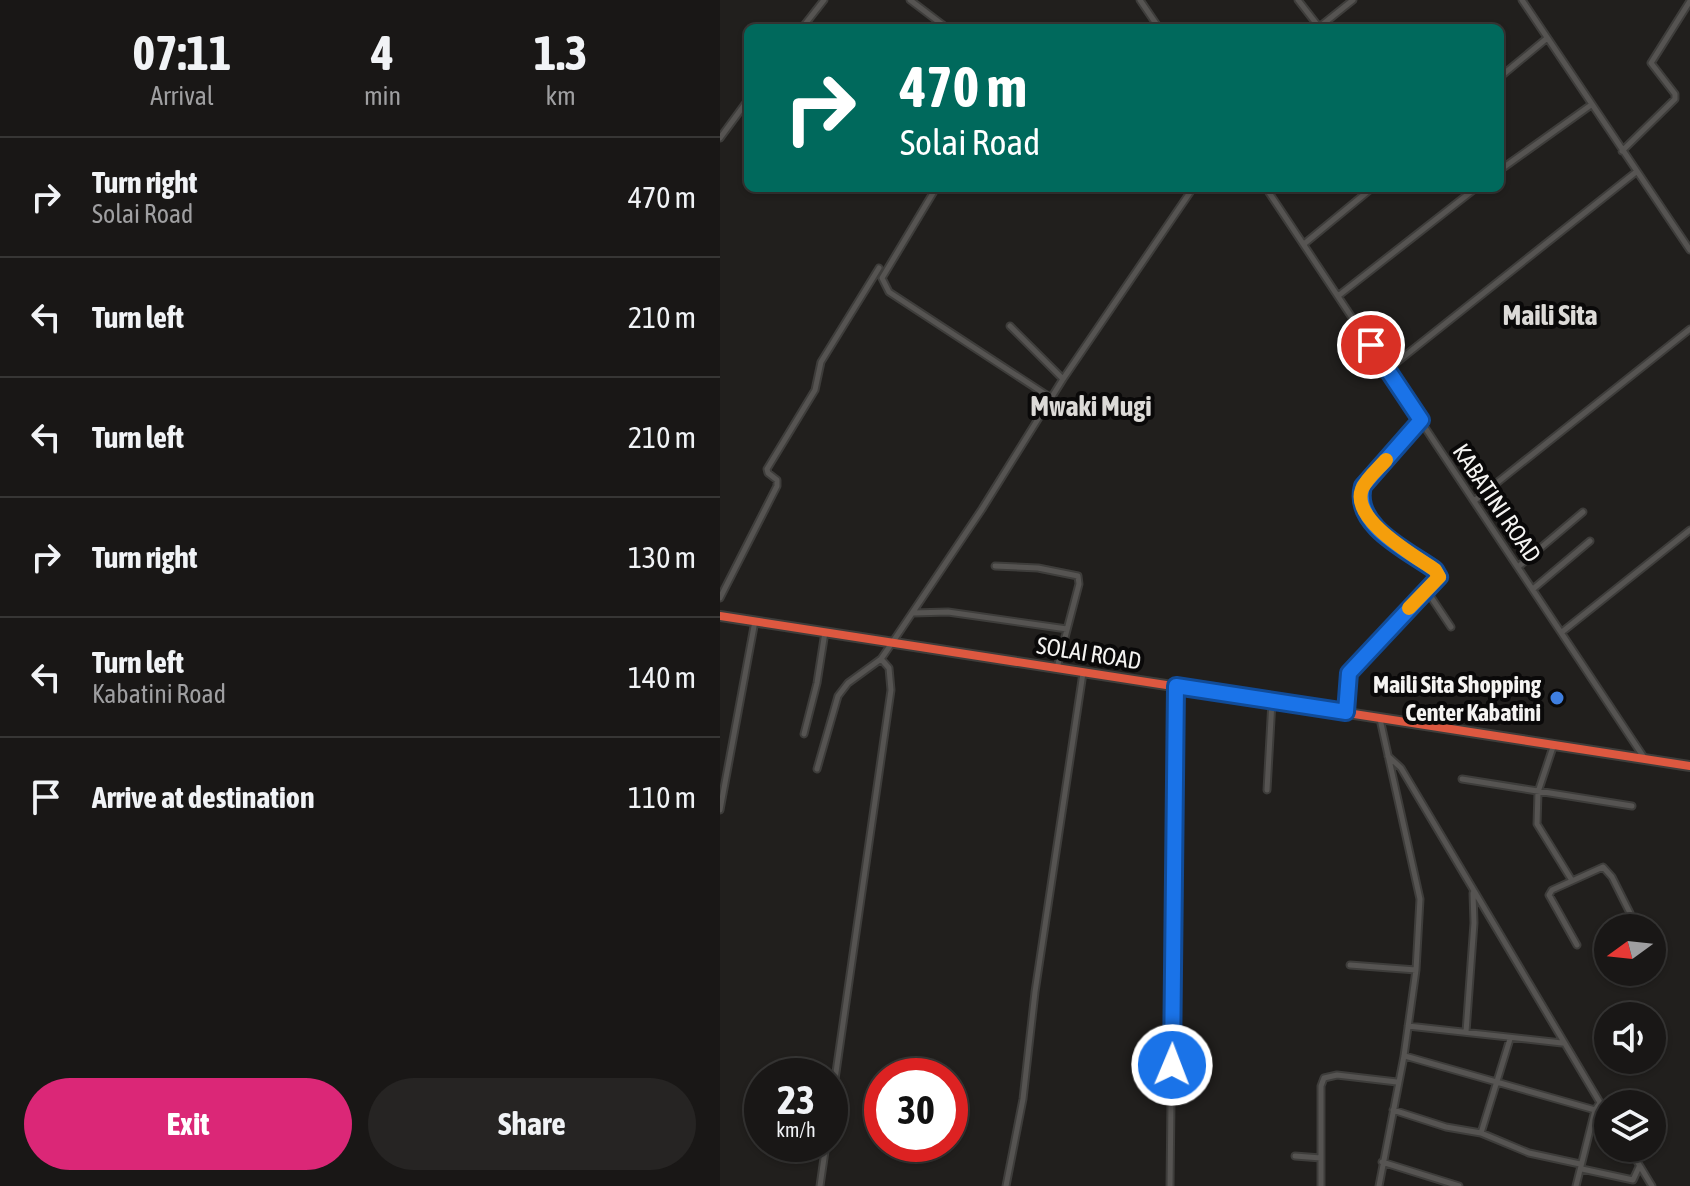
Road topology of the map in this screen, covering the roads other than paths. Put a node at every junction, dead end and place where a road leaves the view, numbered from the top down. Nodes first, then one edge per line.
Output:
1 (824, 0) edge
2 (910, 0) edge
3 (1140, 0) edge
4 (1298, 0) edge
5 (1353, 0) edge
6 (1522, 0) edge
7 (1690, 1) edge
8 (805, 24) edge
9 (942, 24) edge
10 (1156, 24) edge
11 (1316, 24) edge
12 (1324, 24) edge
13 (1546, 39) junction
14 (1504, 74) edge
15 (744, 105) edge
16 (1591, 105) junction
17 (720, 138) edge
18 (1622, 151) junction
19 (1504, 167) edge
20 (1636, 172) junction
21 (934, 192) edge
22 (1190, 192) edge
23 (1269, 192) edge
24 (1367, 192) edge
25 (1471, 192) edge
26 (1304, 244) junction
27 (1690, 250) edge
28 (879, 268) dead end
29 (1338, 296) junction
30 (1010, 326) dead end
31 (1690, 329) edge
32 (1387, 370) junction
33 (1063, 379) junction
34 (1051, 398) junction
35 (1421, 420) junction
36 (1474, 501) junction
37 (1583, 512) dead end
38 (1690, 530) edge
39 (1590, 541) dead end
40 (995, 566) dead end
41 (1518, 567) junction
42 (1533, 589) junction
43 (1427, 591) junction
44 (720, 598) edge
45 (913, 613) junction
46 (720, 616) edge
47 (755, 621) junction
48 (1451, 627) dead end
49 (1067, 629) junction
50 (825, 632) junction
51 (1562, 632) junction
52 (892, 643) junction
53 (881, 659) junction
54 (1057, 668) junction
55 (1083, 672) junction
56 (1176, 686) junction
57 (1272, 700) junction
58 (1346, 712) junction
59 (1380, 718) junction
60 (804, 734) dead end
61 (1553, 747) junction
62 (1387, 755) junction
63 (1645, 760) junction
64 (1690, 766) edge
65 (817, 769) dead end
66 (1462, 779) dead end
67 (1267, 790) dead end
68 (1538, 792) junction
69 (1632, 806) dead end
70 (720, 810) edge
71 (1571, 879) junction
72 (1473, 892) junction
73 (1630, 913) dead end
74 (1577, 945) dead end
75 (1350, 965) dead end
76 (1416, 970) junction
77 (1408, 1026) junction
78 (1466, 1032) junction
79 (1510, 1039) junction
80 (1563, 1043) junction
81 (1404, 1056) junction
82 (838, 1058) edge
83 (1397, 1082) junction
84 (1497, 1083) junction
85 (1594, 1093) edge
86 (1393, 1110) junction
87 (1594, 1110) edge
88 (1594, 1114) edge
89 (1481, 1133) junction
90 (1295, 1156) dead end
91 (1321, 1158) junction
92 (823, 1162) edge
93 (1382, 1162) junction
94 (1636, 1162) edge
95 (1581, 1166) junction
96 (1639, 1167) junction
97 (820, 1186) edge
98 (1006, 1186) edge
99 (1170, 1186) edge
100 (1321, 1186) edge
101 (1379, 1186) edge
102 (1459, 1186) edge
103 (1576, 1186) edge
104 (1652, 1186) edge

1 - 8 street
2 - 9 street
3 - 10 street
4 - 11 street
5 - 12 street
6 - 13 street
7 - 18 street
13 - 14 street
13 - 16 street
15 - 17 street
16 - 18 street
16 - 19 street
18 - 20 street
20 - 27 street
20 - 32 street
21 - 34 street
22 - 33 street
23 - 26 street, KABATINI ROAD
24 - 26 street
25 - 29 street
26 - 29 street, KABATINI ROAD
28 - 44 street
29 - 32 street, KABATINI ROAD
30 - 33 street
31 - 36 street
32 - 35 street, KABATINI ROAD
33 - 34 street
34 - 45 street
35 - 36 street, KABATINI ROAD
35 - 43 street
36 - 41 street, KABATINI ROAD
37 - 41 street
38 - 51 street
39 - 42 street
40 - 49 street
41 - 42 street, KABATINI ROAD
42 - 51 street, KABATINI ROAD
43 - 48 street
43 - 58 street
45 - 49 street
45 - 52 street
46 - 47 highway, SOLAI ROAD
47 - 50 highway, SOLAI ROAD
47 - 70 street
49 - 54 street
50 - 52 highway, SOLAI ROAD
50 - 60 street
51 - 63 street, KABATINI ROAD
52 - 53 street
52 - 54 highway, SOLAI ROAD
53 - 65 street
53 - 82 street
54 - 55 highway, SOLAI ROAD
55 - 56 highway, SOLAI ROAD
55 - 98 street
56 - 57 highway, SOLAI ROAD
56 - 99 street
57 - 58 highway, SOLAI ROAD
57 - 67 street
58 - 59 highway, SOLAI ROAD
59 - 61 highway, SOLAI ROAD
59 - 62 street
61 - 63 highway, SOLAI ROAD
61 - 68 street
62 - 72 street
62 - 76 street
63 - 64 highway, SOLAI ROAD
66 - 68 street
68 - 69 street
68 - 71 street
71 - 73 street
71 - 74 street
72 - 78 street
72 - 80 street
75 - 76 street
76 - 77 street
77 - 78 street
77 - 81 street
78 - 79 street
79 - 80 street
79 - 84 street
80 - 85 street
81 - 83 street
81 - 84 street
83 - 86 street
83 - 91 street
84 - 87 street
84 - 89 street
86 - 89 street
86 - 93 street
88 - 95 street
89 - 95 street
90 - 91 street
91 - 100 street
92 - 97 street
93 - 101 street
93 - 102 street
94 - 96 street
95 - 96 street
95 - 103 street
96 - 104 street

